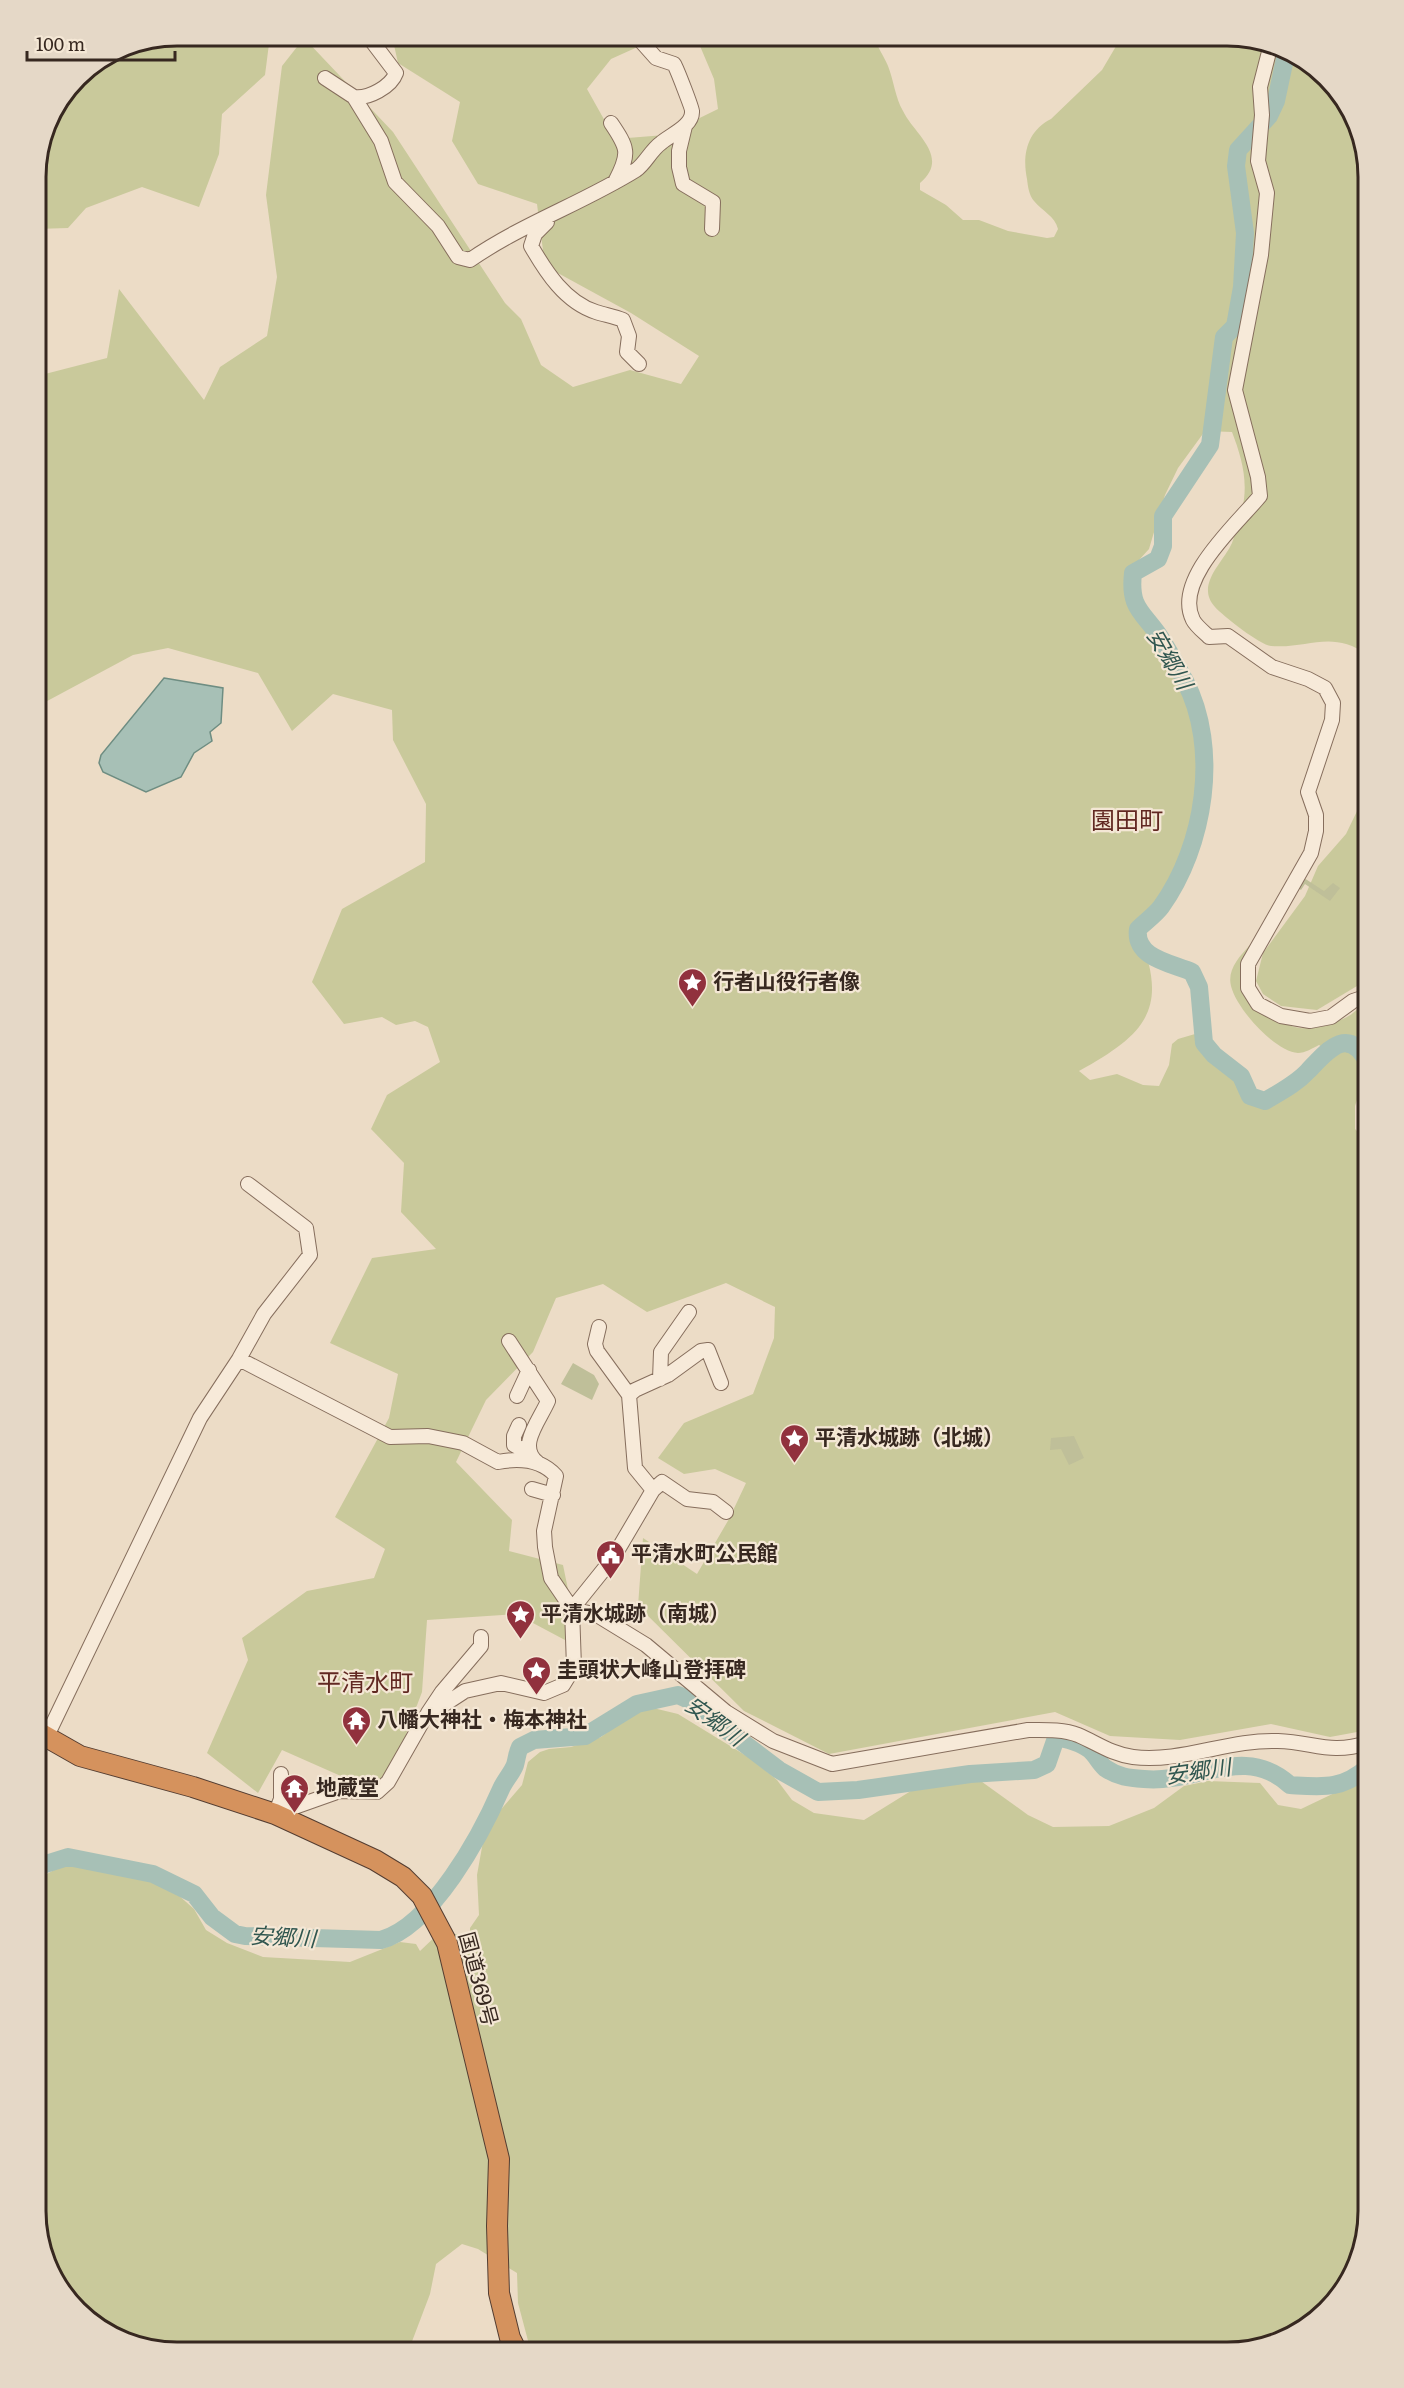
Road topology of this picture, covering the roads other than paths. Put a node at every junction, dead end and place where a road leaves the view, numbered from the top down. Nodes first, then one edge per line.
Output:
1 (376, 47) edge
2 (647, 47) edge
3 (1269, 53) edge
4 (325, 78) dead end
5 (354, 97) junction
6 (611, 123) dead end
7 (685, 126) junction
8 (616, 181) junction
9 (555, 214) junction
10 (712, 229) dead end
11 (639, 364) dead end
12 (1358, 999) edge
13 (248, 1184) dead end
14 (689, 1312) dead end
15 (599, 1327) dead end
16 (509, 1341) dead end
17 (240, 1359) junction
18 (529, 1370) junction
19 (660, 1379) junction
20 (721, 1383) dead end
21 (629, 1395) junction
22 (517, 1396) dead end
23 (519, 1425) dead end
24 (534, 1458) junction
25 (532, 1489) dead end
26 (653, 1490) junction
27 (552, 1495) junction
28 (726, 1512) dead end
29 (572, 1609) junction
30 (481, 1637) dead end
31 (425, 1717) junction
32 (46, 1724) edge
33 (46, 1741) edge
34 (1358, 1746) edge
35 (281, 1774) dead end
36 (275, 1814) junction
37 (512, 2341) edge

1 - 5 street
2 - 7 street
3 - 12 street
4 - 5 street
5 - 9 street
6 - 8 street
7 - 8 street
7 - 10 street
8 - 9 street
9 - 11 street
13 - 17 street
14 - 19 street
15 - 21 street
16 - 18 street
17 - 24 street
17 - 32 street
18 - 22 street
18 - 24 street
19 - 20 street
19 - 21 street
21 - 26 street
23 - 24 street
24 - 27 street
25 - 27 street
26 - 28 street
26 - 29 street
27 - 29 street
29 - 31 street
29 - 34 street
30 - 31 street
31 - 36 street
33 - 36 highway, 国道369号
35 - 36 street
36 - 37 highway, 国道369号

